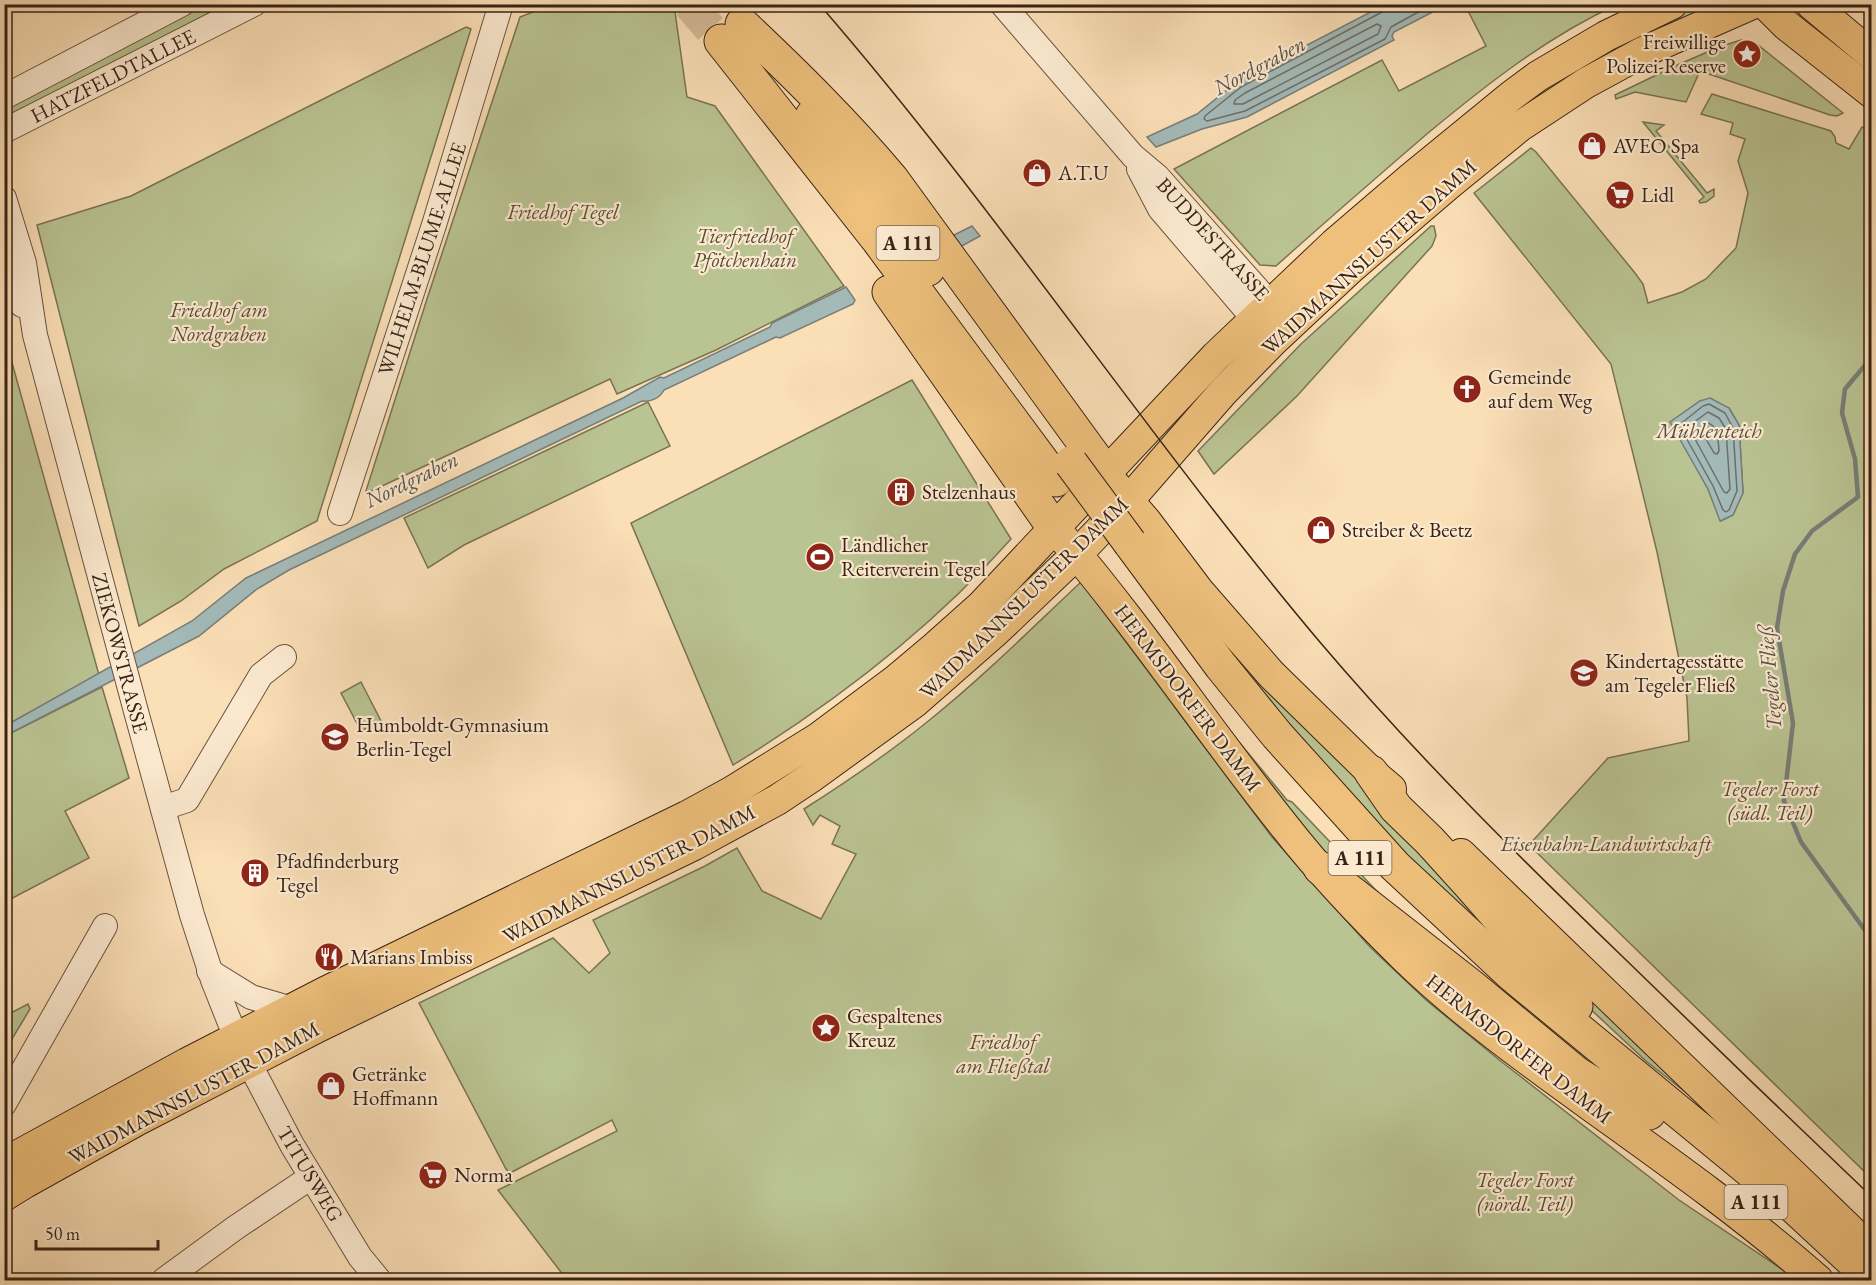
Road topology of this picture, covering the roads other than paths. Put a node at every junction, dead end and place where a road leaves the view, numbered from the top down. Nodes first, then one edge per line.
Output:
1 (182, 4) edge
2 (254, 4) edge
3 (501, 4) edge
4 (1002, 4) edge
5 (1672, 4) edge
6 (1752, 4) edge
7 (1765, 4) edge
8 (1811, 4) edge
9 (731, 23) edge
10 (1872, 55) edge
11 (747, 74) junction
12 (1872, 93) edge
13 (4, 96) edge
14 (4, 131) edge
15 (4, 198) edge
16 (4, 264) edge
17 (1272, 322) junction
18 (35, 335) junction
19 (1064, 472) junction
20 (1106, 473) junction
21 (1128, 501) junction
22 (340, 513) dead end
23 (1054, 528) junction
24 (1122, 552) junction
25 (1077, 554) junction
26 (284, 657) dead end
27 (1371, 772) junction
28 (164, 808) junction
29 (1320, 868) junction
30 (105, 927) dead end
31 (209, 971) junction
32 (292, 1009) junction
33 (242, 1051) junction
34 (4, 1104) edge
35 (1649, 1113) junction
36 (10, 1170) edge
37 (311, 1177) junction
38 (1793, 1206) junction
39 (1872, 1251) edge
40 (1872, 1279) edge
41 (164, 1281) edge
42 (379, 1281) edge
43 (1818, 1281) edge
44 (1847, 1281) edge

1 - 13 street, HATZFELDTALLEE
2 - 14 street, HATZFELDTALLEE
3 - 22 street, WILHELM-BLUME-ALLEE
4 - 17 street, BUDDESTRASSE
5 - 17 main road, WAIDMANNSLUSTER DAMM
6 - 17 main road, WAIDMANNSLUSTER DAMM
7 - 12 main road
8 - 10 main road
9 - 11 highway, A 111
9 - 19 highway, A 111
9 - 20 highway
11 - 19 highway, A 111
11 - 23 highway
15 - 18 street, ZIEKOWSTRASSE
16 - 18 street, ZIEKOWSTRASSE
17 - 20 main road, WAIDMANNSLUSTER DAMM
17 - 21 main road, WAIDMANNSLUSTER DAMM
18 - 28 street, ZIEKOWSTRASSE
19 - 24 highway, A 111
20 - 21 main road
20 - 23 main road, WAIDMANNSLUSTER DAMM
21 - 25 main road, WAIDMANNSLUSTER DAMM
21 - 27 main road
23 - 25 main road, HERMSDORFER DAMM
23 - 32 main road, WAIDMANNSLUSTER DAMM
24 - 35 highway, A 111
24 - 38 highway, A 111
25 - 29 main road, HERMSDORFER DAMM
25 - 33 main road, WAIDMANNSLUSTER DAMM
26 - 28 street
27 - 38 highway
27 - 39 main road
28 - 31 street, ZIEKOWSTRASSE
29 - 35 highway
29 - 43 main road, HERMSDORFER DAMM
30 - 34 street
31 - 32 street
31 - 33 street, ZIEKOWSTRASSE
32 - 33 main road, WAIDMANNSLUSTER DAMM
33 - 36 main road, WAIDMANNSLUSTER DAMM
33 - 37 street, TITUSWEG
35 - 44 highway, A 111
37 - 41 street
37 - 42 street, TITUSWEG
38 - 40 highway, A 111

